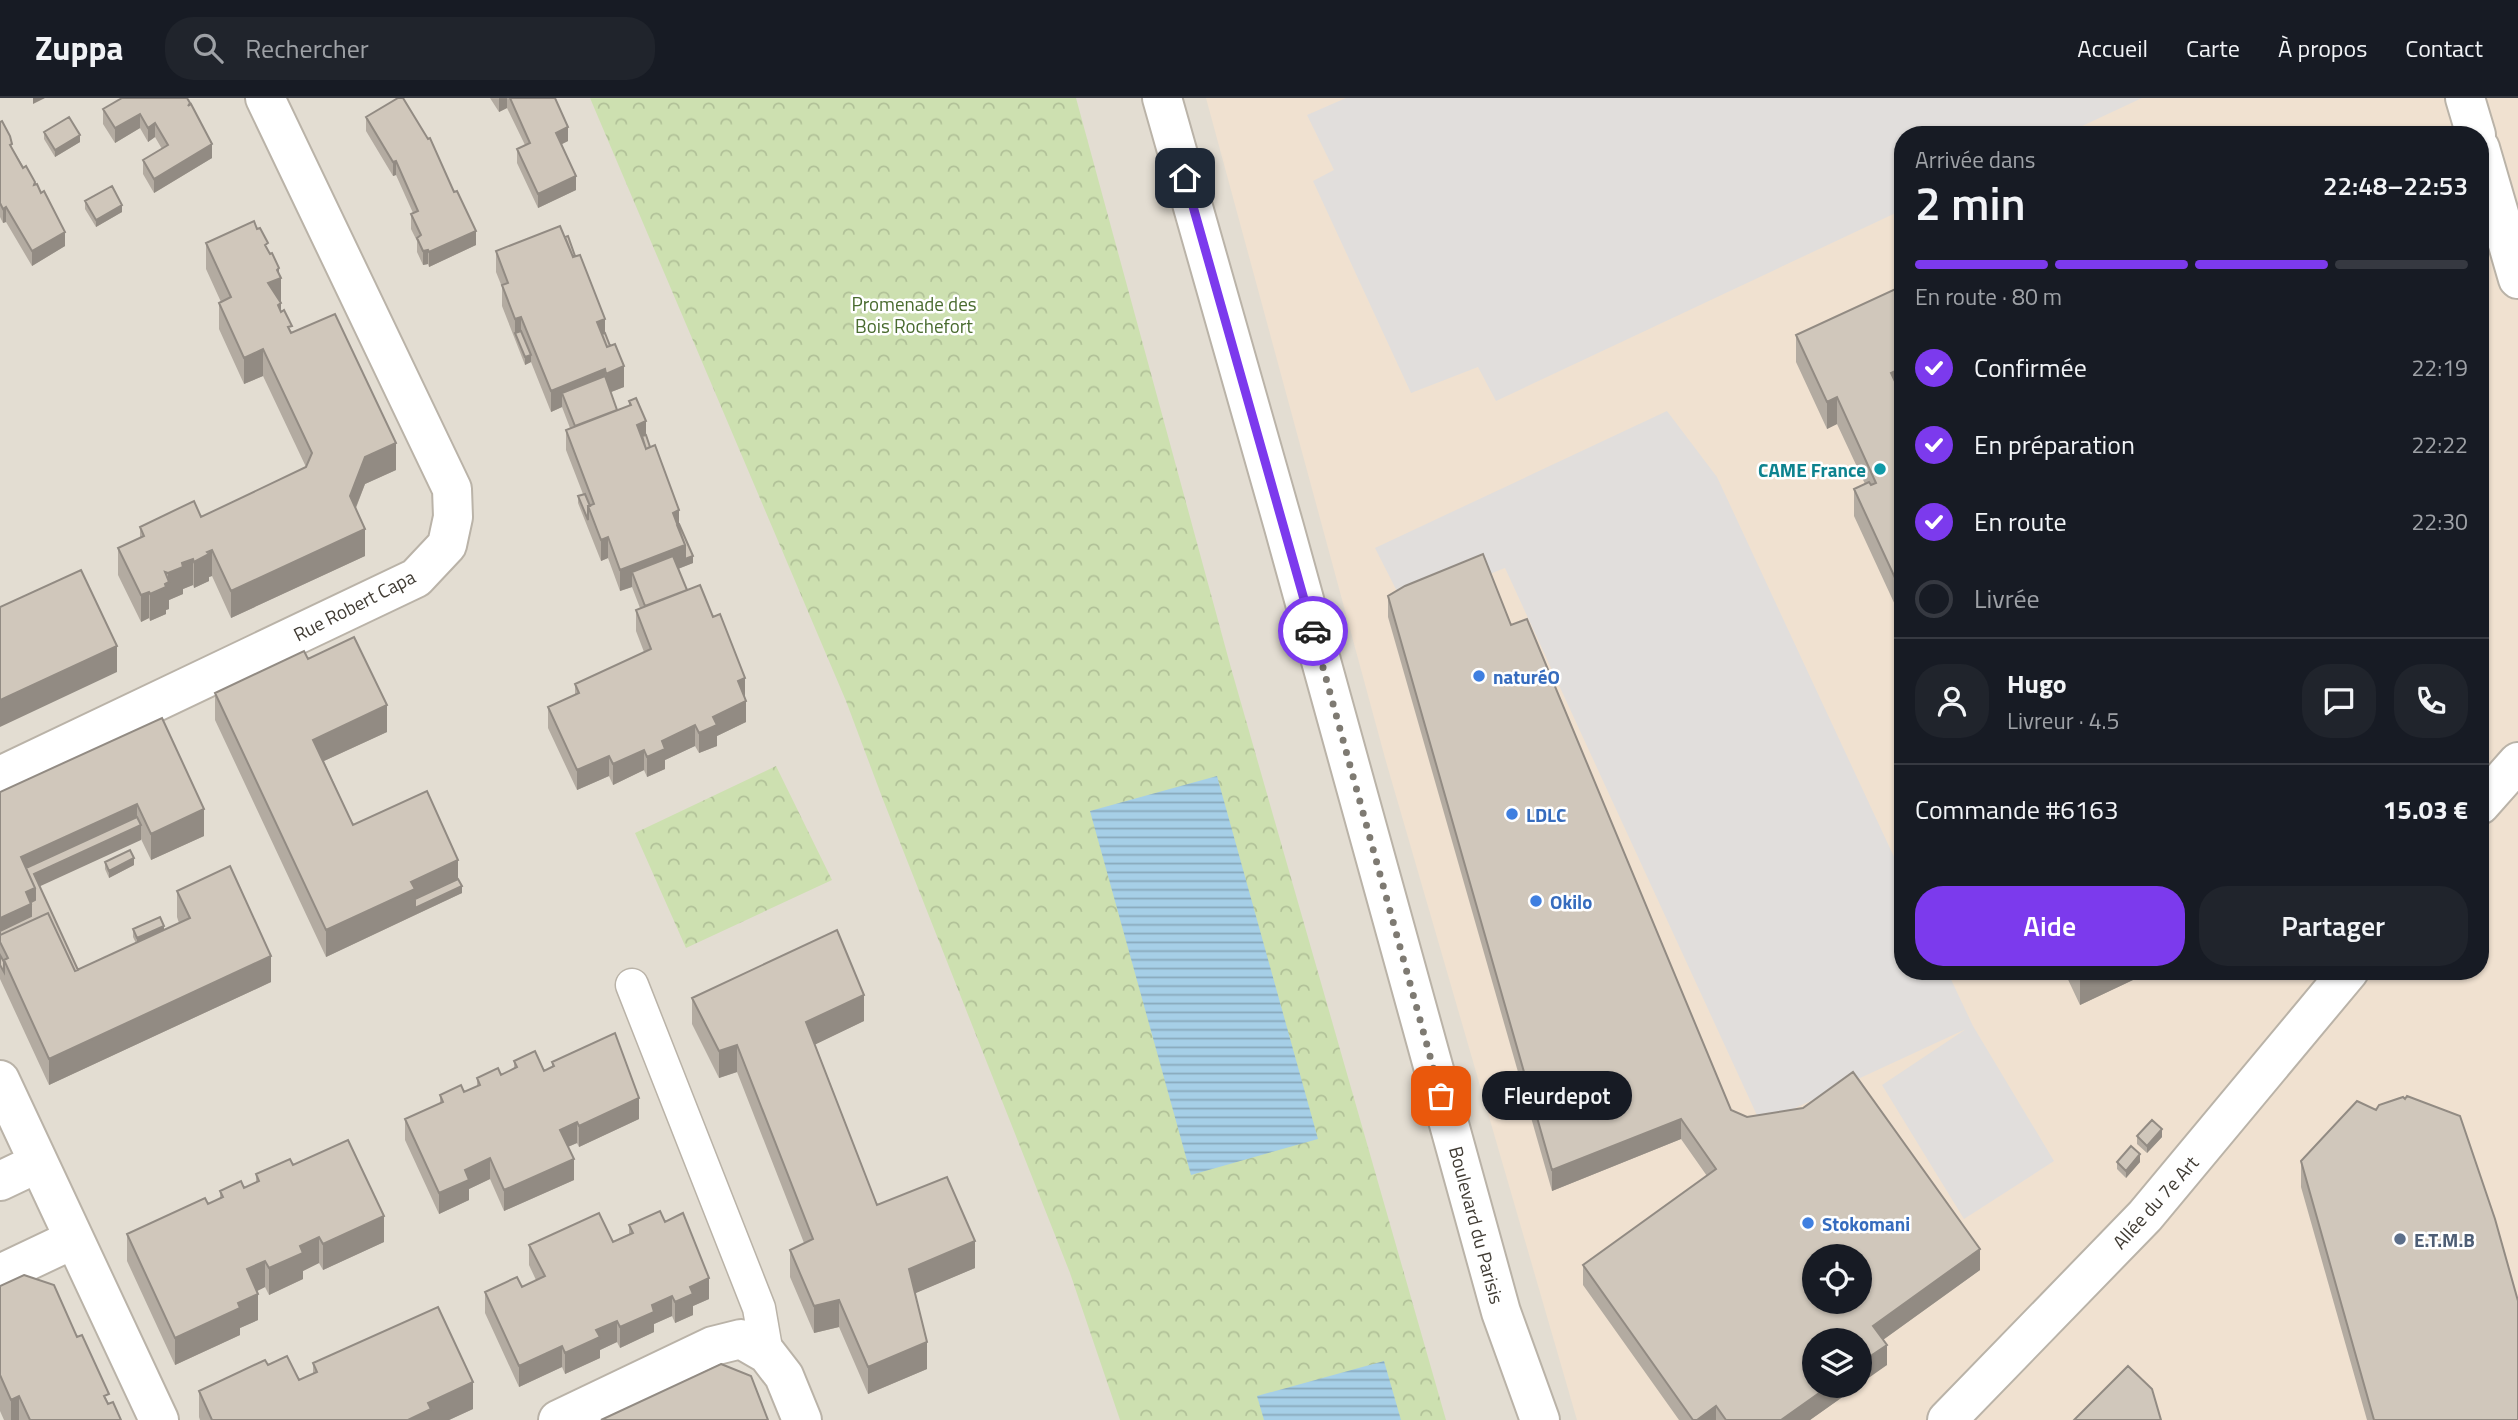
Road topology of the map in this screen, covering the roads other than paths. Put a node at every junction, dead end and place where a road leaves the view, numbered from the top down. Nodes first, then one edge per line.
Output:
1 (265, 98) edge
2 (1163, 98) edge
3 (2465, 98) edge
4 (2473, 126) edge
5 (2489, 179) edge
6 (2518, 279) edge
7 (2518, 762) edge
8 (0, 776) edge
9 (2489, 795) edge
10 (2342, 980) edge
11 (632, 985) dead end
12 (0, 1080) edge
13 (38, 1163) junction
14 (0, 1181) edge
15 (74, 1239) junction
16 (0, 1274) edge
17 (767, 1354) junction
18 (159, 1420) edge
19 (558, 1420) edge
20 (802, 1420) edge
21 (1540, 1420) edge
22 (1947, 1420) edge

1 - 8 street, Rue Robert Capa
2 - 21 street, Boulevard du Parisis
3 - 4 street
5 - 6 street
7 - 9 street
10 - 22 street, Allée du 7e Art
11 - 17 street
12 - 13 street
13 - 14 street
13 - 15 street
15 - 16 street
15 - 18 street
17 - 19 street
17 - 20 street

